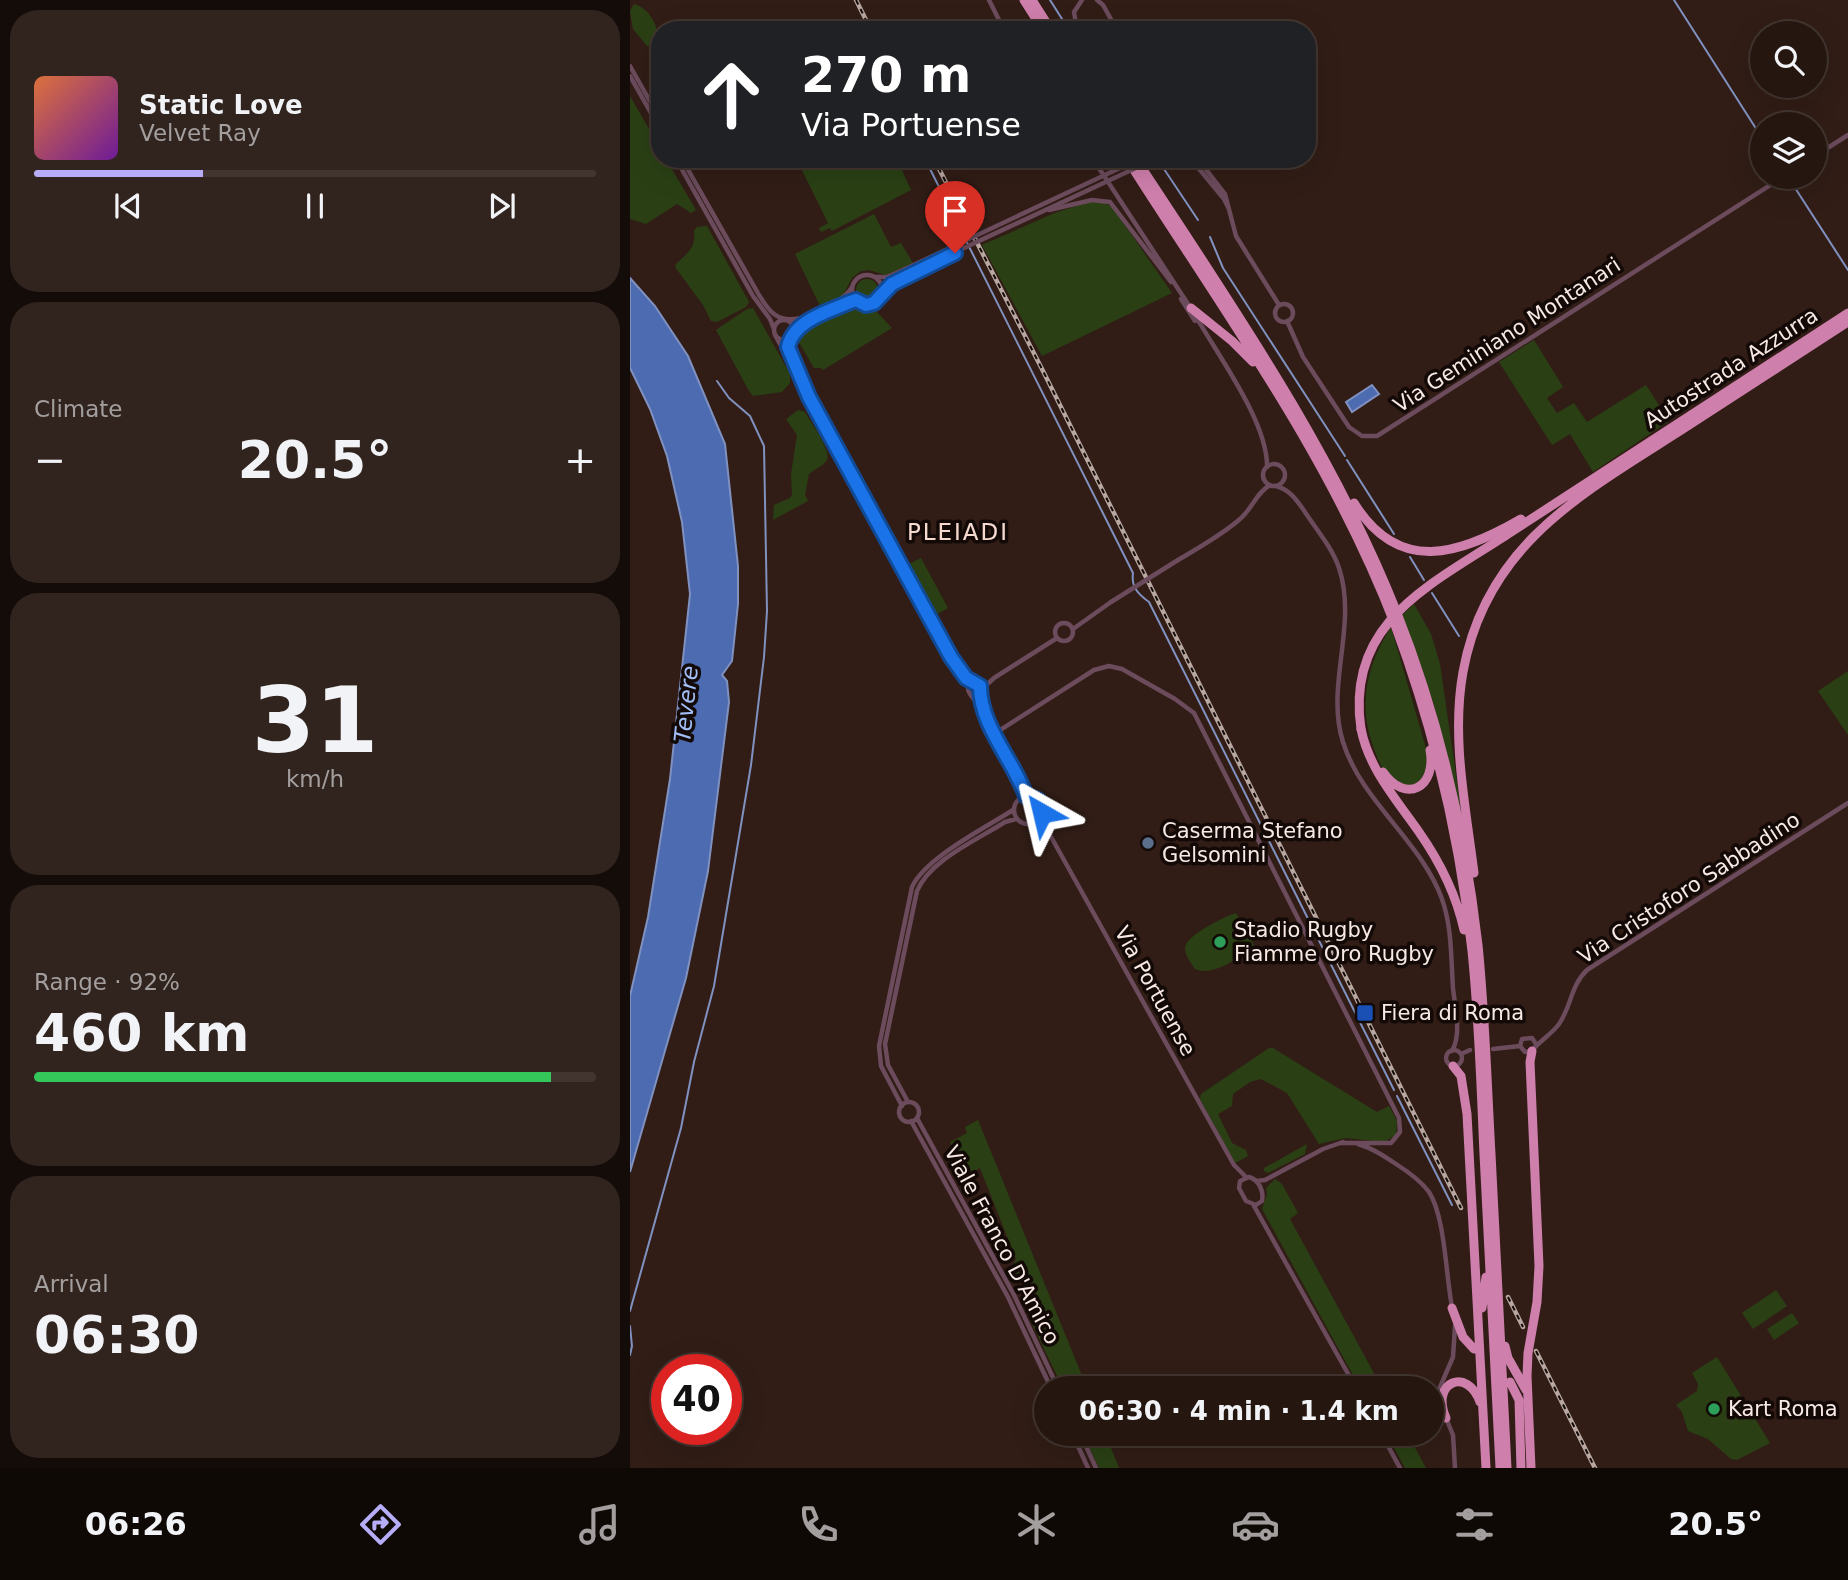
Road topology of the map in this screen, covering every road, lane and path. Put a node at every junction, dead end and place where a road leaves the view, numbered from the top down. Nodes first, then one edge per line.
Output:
1 (989, 0) edge
2 (1024, 0) edge
3 (1032, 0) edge
4 (1082, 0) edge
5 (1097, 0) edge
6 (1000, 21) edge
7 (1037, 21) edge
8 (1045, 21) edge
9 (1078, 21) edge
10 (1112, 21) edge
11 (630, 66) edge
12 (630, 76) edge
13 (651, 104) edge
14 (651, 113) edge
15 (1848, 135) edge
16 (1827, 148) edge
17 (684, 168) edge
18 (684, 168) edge
19 (1099, 168) edge
20 (1119, 168) edge
21 (1136, 168) edge
22 (1140, 168) edge
23 (1141, 168) edge
24 (1203, 168) edge
25 (1764, 189) edge
26 (1049, 210) junction
27 (906, 272) junction
28 (870, 276) junction
29 (1170, 282) junction
30 (853, 285) junction
31 (1177, 287) junction
32 (881, 293) junction
33 (858, 302) junction
34 (1279, 305) junction
35 (1191, 308) junction
36 (1848, 313) edge
37 (785, 320) junction
38 (1287, 321) junction
39 (1848, 322) edge
40 (774, 332) junction
41 (793, 334) junction
42 (1206, 334) junction
43 (1271, 382) junction
44 (809, 397) junction
45 (1636, 455) junction
46 (1326, 461) junction
47 (1267, 467) junction
48 (1263, 478) junction
49 (1273, 486) junction
50 (1261, 491) junction
51 (1073, 629) junction
52 (1072, 637) junction
53 (1057, 638) junction
54 (1077, 642) dead end
55 (1000, 674) junction
56 (973, 684) junction
57 (980, 691) junction
58 (970, 694) junction
59 (983, 712) junction
60 (1363, 728) junction
61 (1428, 728) junction
62 (994, 734) junction
63 (1026, 796) junction
64 (1848, 803) edge
65 (1013, 810) junction
66 (1040, 817) junction
67 (1016, 818) junction
68 (1475, 982) junction
69 (1484, 1014) junction
70 (1520, 1046) junction
71 (1534, 1047) junction
72 (1493, 1048) dead end
73 (1470, 1050) dead end
74 (1452, 1051) junction
75 (1461, 1054) junction
76 (1453, 1066) junction
77 (908, 1102) junction
78 (902, 1105) junction
79 (917, 1118) junction
80 (911, 1121) junction
81 (1341, 1143) junction
82 (1246, 1177) junction
83 (1256, 1181) junction
84 (1254, 1206) junction
85 (1487, 1216) junction
86 (1452, 1308) junction
87 (1499, 1320) junction
88 (1477, 1346) junction
89 (1045, 1376) edge
90 (1052, 1376) edge
91 (1349, 1376) edge
92 (1510, 1382) dead end
93 (1527, 1395) junction
94 (1483, 1413) junction
95 (1446, 1418) junction
96 (1078, 1446) edge
97 (1086, 1446) edge
98 (1388, 1446) edge
99 (1088, 1468) edge
100 (1096, 1468) edge
101 (1400, 1468) edge
102 (1455, 1468) edge
103 (1486, 1468) edge
104 (1500, 1468) edge
105 (1507, 1468) edge
106 (1521, 1468) edge
107 (1531, 1468) edge

1 - 6 street
2 - 7 highway
3 - 8 highway
4 - 9 street
5 - 10 street
11 - 13 street
12 - 14 street
15 - 16 street
17 - 37 street
18 - 40 street
19 - 31 street
20 - 27 street, bridge
21 - 26 street, bridge
22 - 43 highway
23 - 46 highway
24 - 34 street
25 - 38 street, Via Geminiano Montanari
26 - 27 street, bridge
26 - 29 street
27 - 28 street
27 - 32 street
28 - 30 street
28 - 32 street
29 - 31 street
29 - 42 street
30 - 33 street
30 - 37 street
31 - 35 street
32 - 33 street
33 - 41 street
34 - 38 street
34 - 38 street
35 - 42 street
35 - 43 highway
36 - 45 highway, Autostrada Azzurra
37 - 40 street
37 - 41 street
39 - 45 highway, Autostrada Azzurra
40 - 41 street
40 - 44 street
41 - 44 street
42 - 47 street
43 - 61 highway
44 - 56 street
45 - 46 highway
45 - 60 highway, bridge
45 - 69 highway
46 - 69 highway
47 - 48 street
47 - 49 street
48 - 49 street
48 - 50 street
49 - 50 street
49 - 74 street
50 - 51 street, bridge
51 - 52 street
51 - 53 street
52 - 53 street
52 - 54 street
53 - 55 street
55 - 56 street
55 - 57 street
56 - 57 street
56 - 58 street
57 - 58 street
57 - 59 street
58 - 59 street
59 - 62 street
60 - 61 highway
60 - 68 highway
61 - 68 highway
62 - 63 street
62 - 81 street
63 - 65 street
63 - 66 street
64 - 71 street, Via Cristoforo Sabbadino
65 - 67 street
65 - 78 street
66 - 67 street
66 - 82 street, Via Portuense
67 - 77 street
68 - 85 highway
69 - 87 highway
70 - 71 street
70 - 71 street
70 - 72 street
71 - 93 highway
73 - 75 street
74 - 75 street
74 - 76 street
75 - 76 street
76 - 88 highway
77 - 78 street
77 - 79 street
78 - 80 street
79 - 80 street
79 - 90 street, Viale Franco D'Amico
80 - 89 street, Viale Franco D'Amico
81 - 83 street
81 - 86 street
82 - 83 street
82 - 84 street
83 - 84 street
84 - 91 street
85 - 88 highway
85 - 104 highway
86 - 88 highway
86 - 95 street
87 - 93 highway
87 - 105 highway
88 - 94 highway
92 - 106 highway
93 - 107 highway
94 - 95 highway
94 - 103 highway
95 - 102 street
96 - 99 street
97 - 100 street
98 - 101 street

